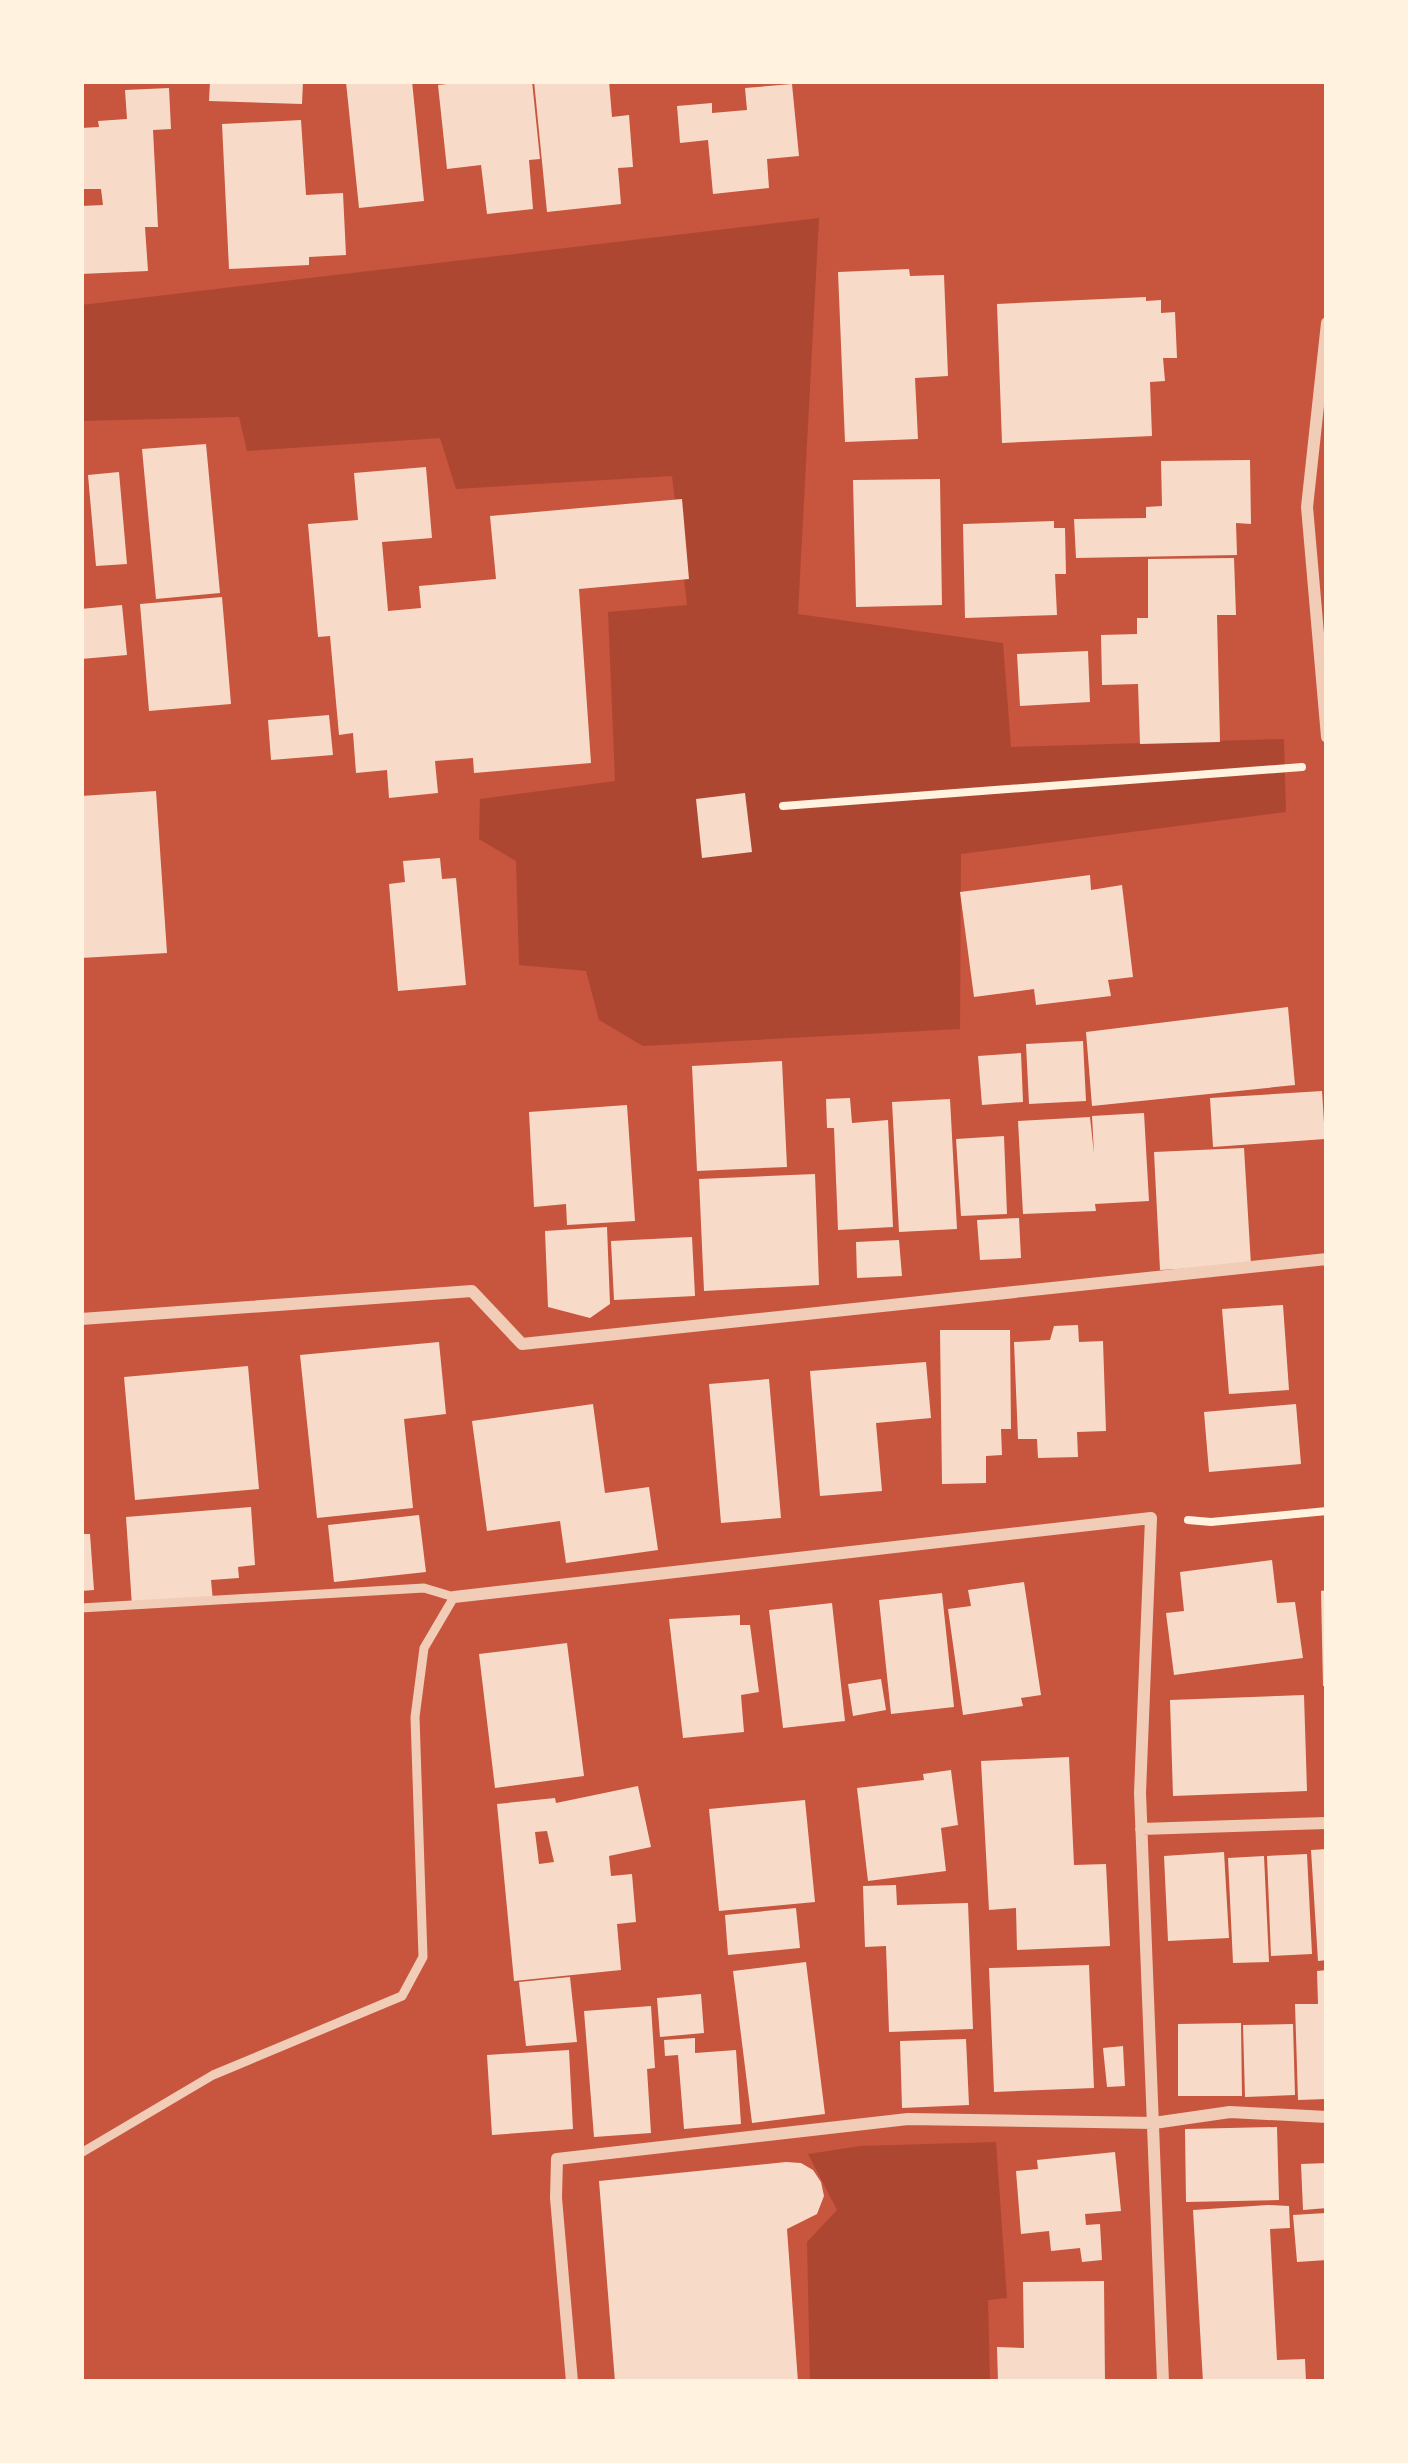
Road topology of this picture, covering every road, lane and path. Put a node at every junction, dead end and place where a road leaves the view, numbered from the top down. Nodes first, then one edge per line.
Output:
1 (1327, 322) edge
2 (1327, 736) edge
3 (1303, 767) dead end
4 (783, 806) dead end
5 (1327, 1259) edge
6 (81, 1319) edge
7 (1327, 1511) edge
8 (1151, 1517) junction
9 (454, 1598) junction
10 (81, 1608) edge
11 (1327, 1823) edge
12 (1141, 1829) junction
13 (1327, 2117) edge
14 (1154, 2122) junction
15 (81, 2152) edge
16 (572, 2382) edge
17 (1163, 2382) edge

1 - 2 street
3 - 4 path
5 - 6 street
7 - 8 path
8 - 9 street
8 - 12 street
9 - 10 lane
9 - 15 lane
11 - 12 street
12 - 14 street
13 - 14 street
14 - 16 street
14 - 17 street

